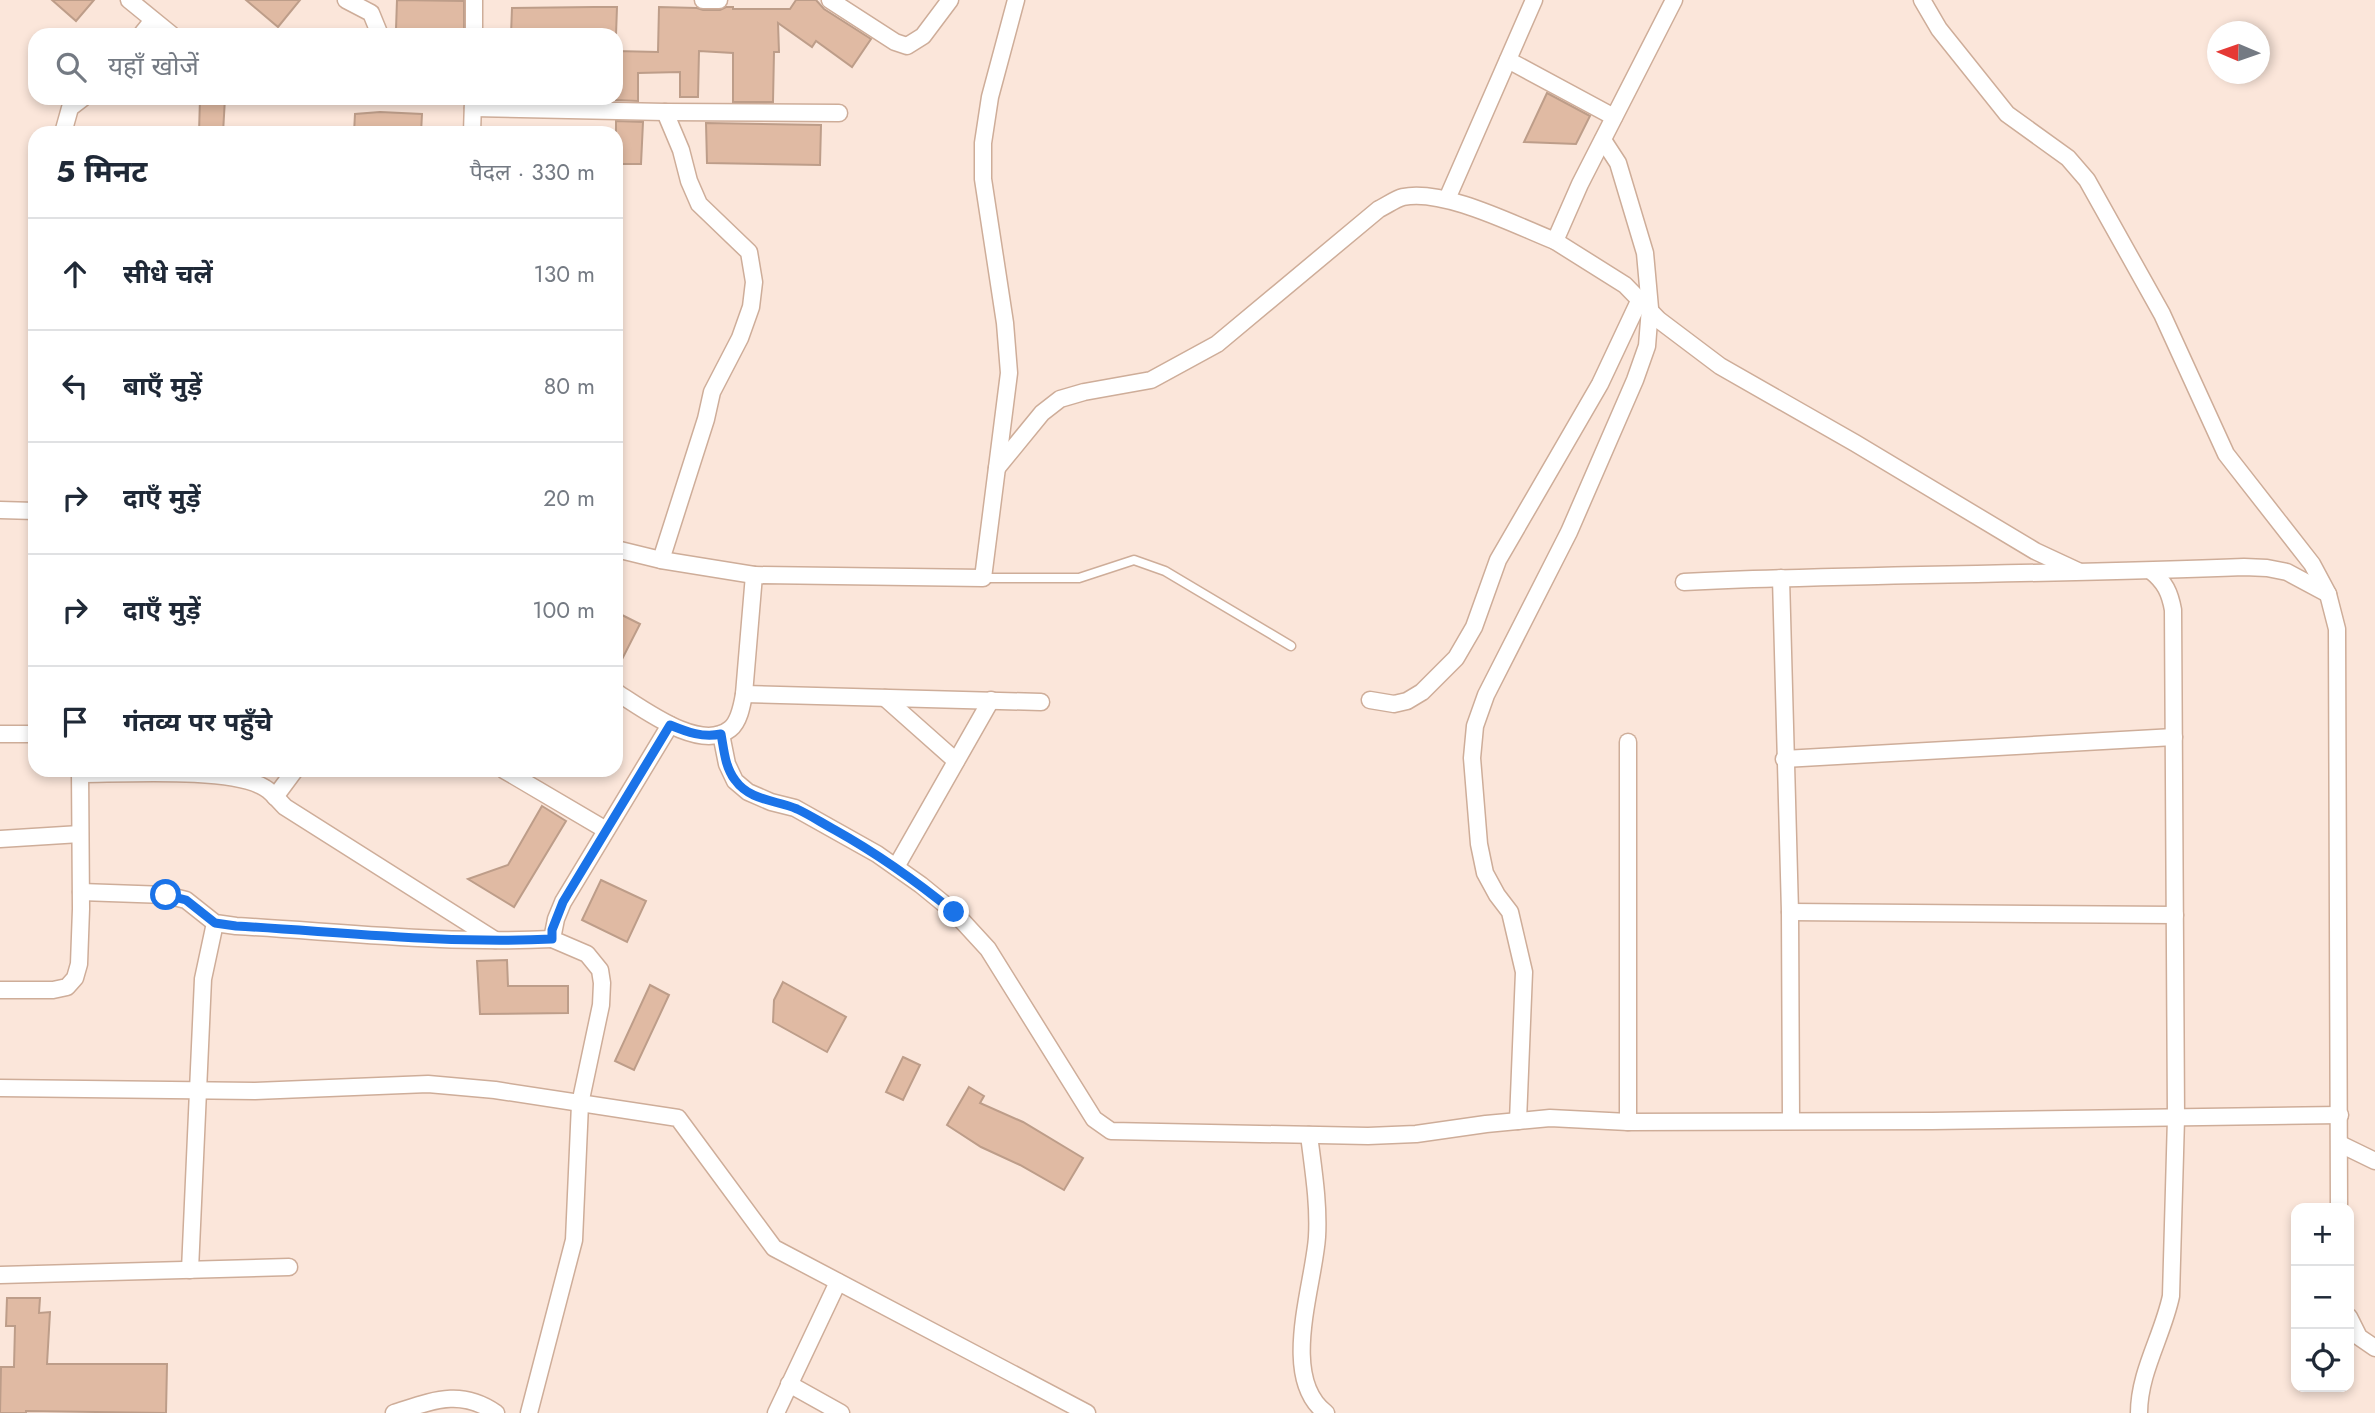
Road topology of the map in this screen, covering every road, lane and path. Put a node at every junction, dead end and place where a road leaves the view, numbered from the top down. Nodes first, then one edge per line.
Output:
1 (129, 0) edge
2 (346, 0) edge
3 (474, 0) edge
4 (703, 0) edge
5 (719, 0) edge
6 (830, 0) edge
7 (950, 0) edge
8 (1016, 0) edge
9 (1534, 0) edge
10 (1674, 0) edge
11 (1922, 0) edge
12 (153, 20) junction
13 (147, 28) edge
14 (163, 28) edge
15 (377, 28) edge
16 (474, 28) edge
17 (1508, 60) junction
18 (74, 105) edge
19 (473, 105) edge
20 (516, 105) edge
21 (665, 112) junction
22 (839, 113) dead end
23 (1614, 117) junction
24 (65, 126) edge
25 (472, 126) edge
26 (1603, 140) junction
27 (1447, 199) junction
28 (1555, 241) junction
29 (1645, 304) junction
30 (996, 470) junction
31 (0, 510) edge
32 (28, 511) edge
33 (623, 552) edge
34 (661, 560) junction
35 (2151, 571) junction
36 (2082, 573) junction
37 (754, 575) junction
38 (983, 578) junction
39 (1781, 578) junction
40 (1684, 582) dead end
41 (2328, 594) junction
42 (1291, 646) dead end
43 (744, 694) junction
44 (623, 696) edge
45 (884, 698) junction
46 (991, 700) junction
47 (1370, 700) dead end
48 (1041, 702) dead end
49 (670, 725) junction
50 (0, 734) edge
51 (28, 734) edge
52 (721, 734) junction
53 (2174, 737) junction
54 (1628, 742) dead end
55 (1784, 759) junction
56 (956, 761) junction
57 (80, 777) edge
58 (230, 777) edge
59 (290, 777) edge
60 (516, 777) edge
61 (275, 797) junction
62 (606, 830) junction
63 (80, 834) junction
64 (0, 839) edge
65 (896, 867) junction
66 (81, 892) junction
67 (1790, 912) junction
68 (2175, 915) junction
69 (215, 923) junction
70 (552, 939) junction
71 (497, 942) junction
72 (0, 990) edge
73 (0, 1088) edge
74 (199, 1090) junction
75 (580, 1104) junction
76 (2340, 1115) junction
77 (2176, 1118) junction
78 (1518, 1121) junction
79 (1791, 1121) junction
80 (1628, 1122) junction
81 (1309, 1135) junction
82 (2340, 1144) junction
83 (2375, 1161) edge
84 (2339, 1203) edge
85 (289, 1267) dead end
86 (190, 1270) junction
87 (0, 1275) edge
88 (838, 1282) junction
89 (2354, 1327) edge
90 (2375, 1348) edge
91 (789, 1384) junction
92 (394, 1413) edge
93 (496, 1413) edge
94 (529, 1413) edge
95 (776, 1413) edge
96 (841, 1413) edge
97 (1087, 1413) edge
98 (1326, 1413) edge
99 (2139, 1413) edge

1 - 12 street
2 - 15 street
3 - 16 street
4 - 5 street
6 - 7 street
8 - 30 street
9 - 17 street
10 - 23 street
11 - 41 street
12 - 13 street
12 - 14 street
17 - 23 street
17 - 27 street
18 - 24 street
19 - 25 street
20 - 21 street
21 - 22 street
21 - 34 street
23 - 26 street
26 - 28 street
26 - 29 street
27 - 28 street
27 - 30 street
28 - 29 street
29 - 36 street
29 - 47 street
29 - 78 street
30 - 38 street
31 - 32 street
33 - 34 street
34 - 37 street
35 - 36 street
35 - 41 street
35 - 53 street
36 - 39 street
37 - 38 street
37 - 43 street
38 - 42 lane
39 - 40 street
39 - 55 street
41 - 76 street
43 - 45 street
43 - 52 street
44 - 49 street
45 - 46 street
45 - 56 street
46 - 48 street
46 - 56 street
49 - 52 street
49 - 62 street
50 - 51 street
52 - 65 street
53 - 55 street
53 - 68 street
54 - 80 street
55 - 67 street
56 - 65 street
57 - 63 street
58 - 61 street
59 - 61 street
60 - 62 street
61 - 71 street
62 - 70 street
63 - 64 street
63 - 66 street
65 - 81 street
66 - 69 street
66 - 72 street
67 - 68 street
67 - 79 street
68 - 77 street
69 - 71 street
69 - 74 street
70 - 71 street
70 - 75 street
73 - 74 street
74 - 75 street
74 - 86 street
75 - 88 street
75 - 94 street
76 - 77 street
76 - 82 street
77 - 79 street
77 - 99 street
78 - 80 street
78 - 81 street
79 - 80 street
81 - 98 street
82 - 83 street
82 - 84 street
85 - 86 street
86 - 87 street
88 - 91 street
88 - 97 street
89 - 90 street
91 - 95 street
91 - 96 street
92 - 93 street

